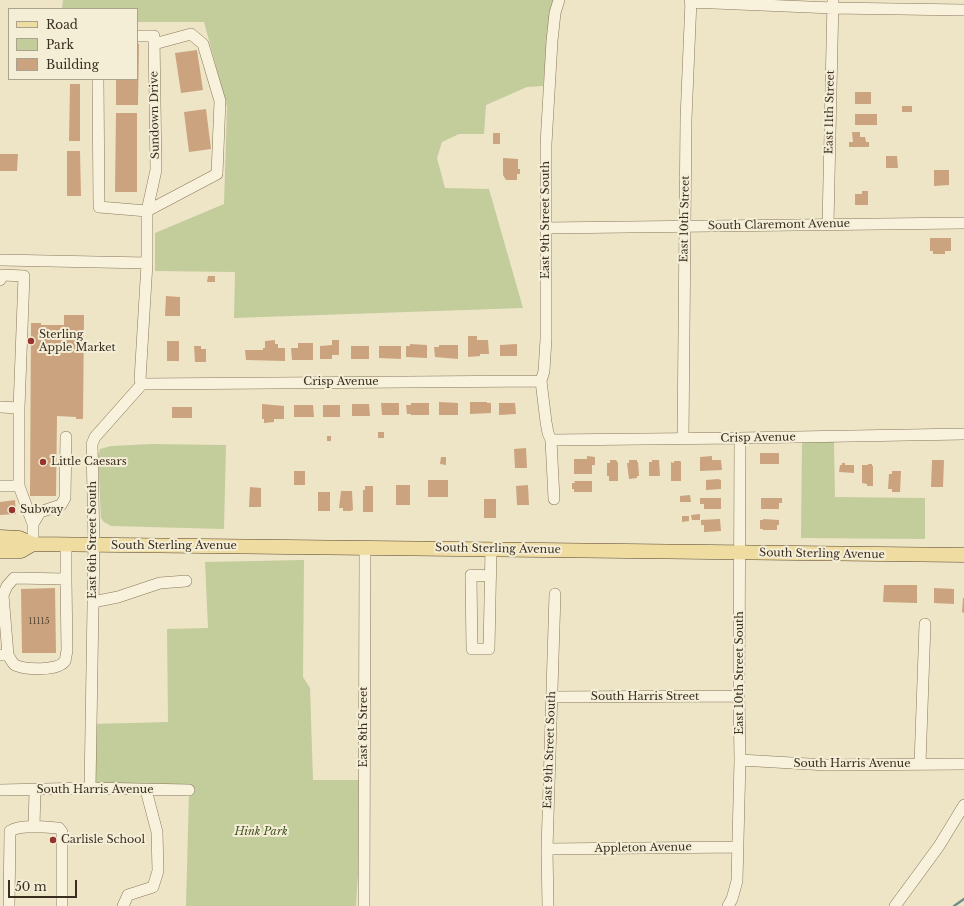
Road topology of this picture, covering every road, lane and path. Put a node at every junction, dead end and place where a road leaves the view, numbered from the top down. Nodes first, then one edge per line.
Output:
1 (559, 0) edge
2 (690, 1) edge
3 (833, 4) edge
4 (964, 10) edge
5 (138, 36) edge
6 (154, 44) junction
7 (98, 80) edge
8 (147, 211) junction
9 (964, 223) edge
10 (828, 224) junction
11 (685, 226) junction
12 (545, 228) junction
13 (0, 260) edge
14 (25, 261) junction
15 (147, 264) junction
16 (24, 276) junction
17 (0, 280) edge
18 (541, 380) junction
19 (142, 384) junction
20 (0, 407) edge
21 (19, 408) junction
22 (964, 434) edge
23 (66, 437) dead end
24 (740, 438) junction
25 (683, 439) junction
26 (551, 440) junction
27 (0, 486) edge
28 (19, 486) junction
29 (554, 499) dead end
30 (33, 524) junction
31 (4, 535) edge
32 (33, 544) junction
33 (66, 545) junction
34 (94, 545) junction
35 (365, 547) junction
36 (491, 549) junction
37 (2, 553) edge
38 (740, 553) junction
39 (964, 556) edge
40 (491, 576) junction
41 (66, 579) junction
42 (186, 581) dead end
43 (555, 594) dead end
44 (93, 602) junction
45 (926, 624) dead end
46 (4, 655) edge
47 (739, 696) junction
48 (552, 697) junction
49 (740, 760) junction
50 (920, 764) junction
51 (964, 764) edge
52 (90, 788) junction
53 (0, 790) edge
54 (35, 790) junction
55 (146, 790) junction
56 (189, 790) dead end
57 (964, 805) edge
58 (34, 827) junction
59 (738, 847) junction
60 (547, 849) junction
61 (9, 906) edge
62 (62, 906) edge
63 (123, 906) edge
64 (364, 906) edge
65 (548, 906) edge
66 (728, 906) edge
67 (895, 906) edge

1 - 12 street, East 9th Street South
2 - 3 street
2 - 11 street, East 10th Street
3 - 4 street
3 - 10 street, East 11th Street
5 - 6 street
6 - 8 street, Sundown Drive
6 - 8 street
7 - 8 street
8 - 15 street, Sundown Drive
9 - 10 street, South Claremont Avenue
10 - 11 street, South Claremont Avenue
11 - 12 street, South Claremont Avenue
11 - 25 street, East 10th Street
12 - 18 street, East 9th Street South
13 - 14 street
14 - 15 street
14 - 16 street
15 - 19 street
16 - 17 street
16 - 21 street
18 - 19 street, Crisp Avenue
18 - 26 street, East 9th Street South
19 - 34 street, East 6th Street South
20 - 21 street
21 - 28 street
22 - 24 street, Crisp Avenue
23 - 30 street
24 - 25 street, Crisp Avenue
24 - 38 street, East 10th Street South
25 - 26 street, Crisp Avenue
26 - 29 street, East 9th Street South
27 - 28 street
28 - 30 street
30 - 32 street
31 - 32 main road, South Sterling Avenue
32 - 33 main road, South Sterling Avenue
32 - 37 main road, South Sterling Avenue
33 - 34 main road, South Sterling Avenue
33 - 41 street
34 - 35 main road, South Sterling Avenue
34 - 44 street, East 6th Street South
35 - 36 main road, South Sterling Avenue
35 - 64 street, East 8th Street
36 - 38 main road, South Sterling Avenue
36 - 40 street
38 - 39 main road, South Sterling Avenue
38 - 47 street, East 10th Street South
40 - 40 street
41 - 46 street
41 - 46 street
42 - 44 street
43 - 48 street, East 9th Street South
44 - 52 street, East 6th Street South
45 - 50 street
47 - 48 street, South Harris Street
47 - 49 street, East 10th Street South
48 - 60 street, East 9th Street South
49 - 50 street, South Harris Avenue
49 - 59 street, East 10th Street South
50 - 51 street, South Harris Avenue
52 - 54 street, South Harris Avenue
52 - 55 street, South Harris Avenue
53 - 54 street, South Harris Avenue
54 - 58 street
55 - 56 street, South Harris Avenue
55 - 63 street
57 - 67 street
58 - 61 street
58 - 62 street
59 - 60 street, Appleton Avenue
59 - 66 street, East 10th Street South
60 - 65 street, East 9th Street South

